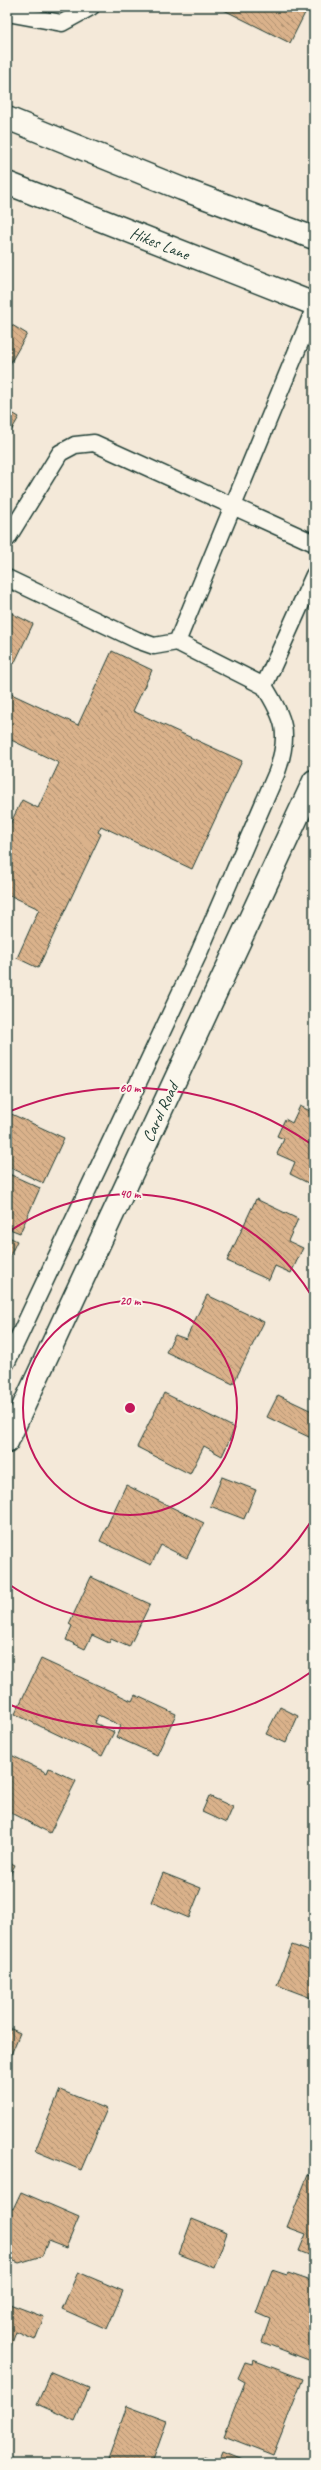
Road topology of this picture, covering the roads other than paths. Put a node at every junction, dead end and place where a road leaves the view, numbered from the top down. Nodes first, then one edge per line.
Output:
1 (91, 7) edge
2 (7, 13) edge
3 (7, 118) edge
4 (7, 183) edge
5 (314, 238) edge
6 (314, 304) edge
7 (314, 309) edge
8 (235, 505) junction
9 (7, 539) edge
10 (314, 543) edge
11 (314, 575) edge
12 (7, 578) edge
13 (177, 642) junction
14 (264, 686) junction
15 (314, 781) edge
16 (7, 1362) edge
17 (7, 1442) edge

1 - 2 lane
3 - 5 street
4 - 6 street, Hikes Lane
7 - 8 lane
8 - 9 lane
8 - 10 lane
8 - 13 lane
11 - 14 lane
12 - 13 lane
13 - 14 lane
14 - 16 lane
15 - 17 street, Carol Road

